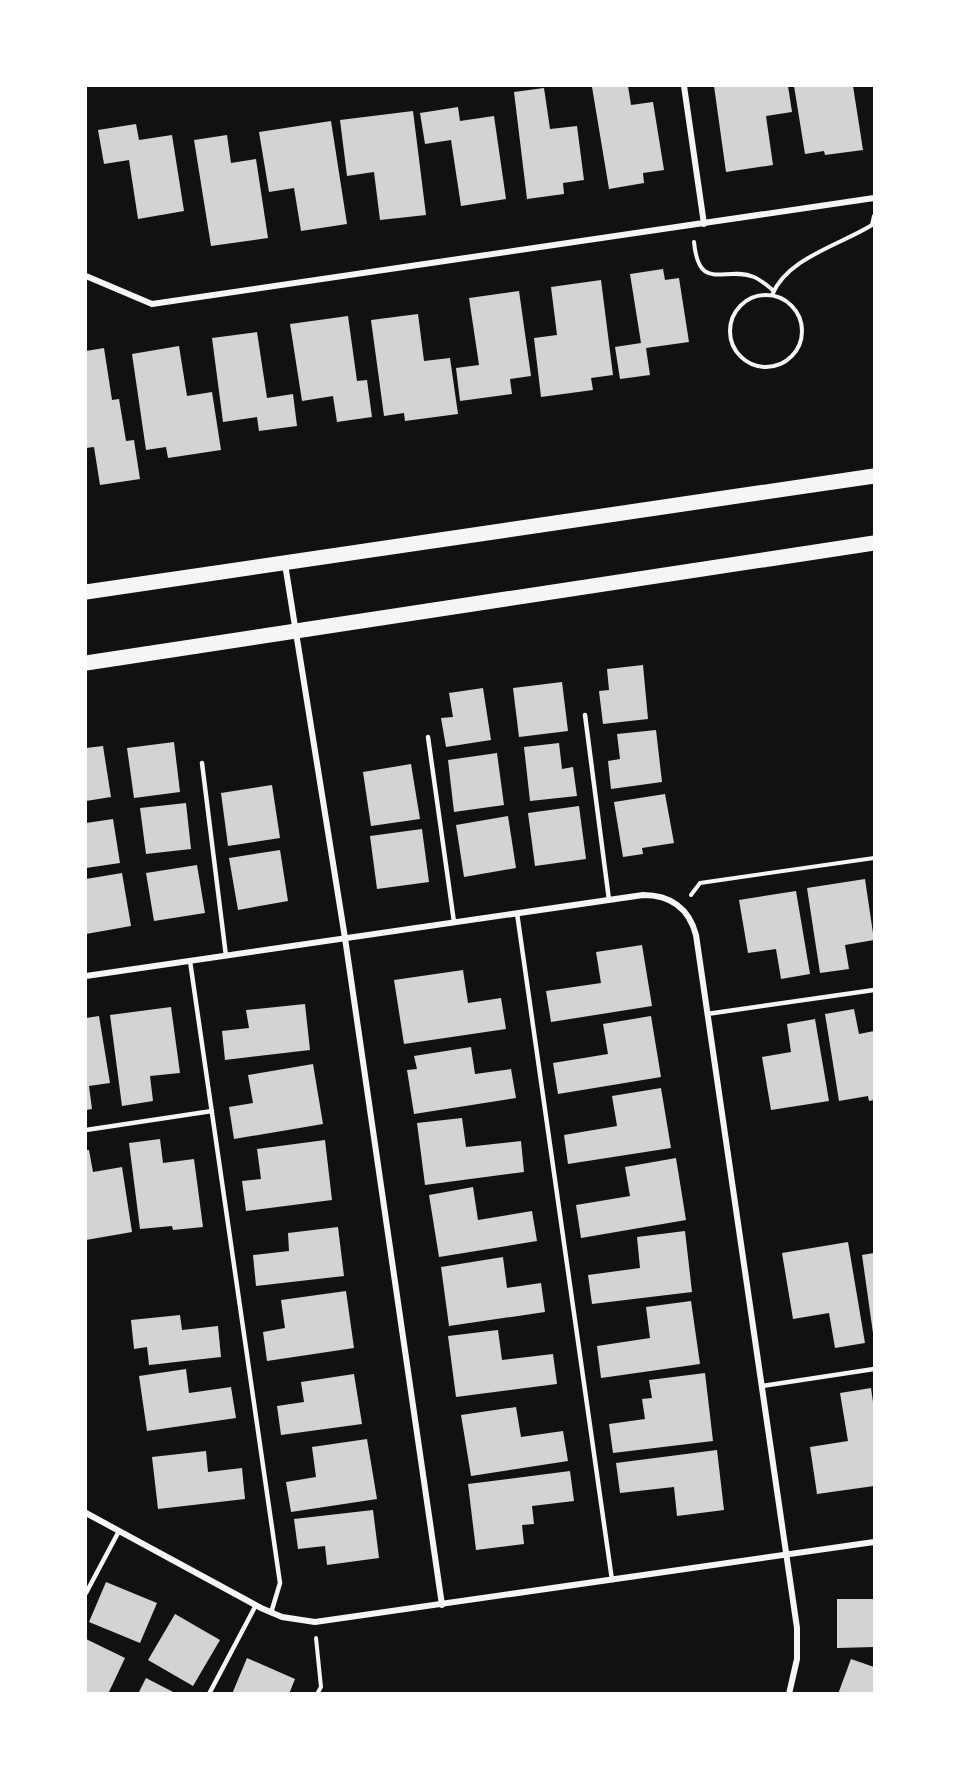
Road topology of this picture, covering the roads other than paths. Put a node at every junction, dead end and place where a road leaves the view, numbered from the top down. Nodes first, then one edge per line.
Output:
1 (684, 86) edge
2 (874, 198) edge
3 (704, 224) junction
4 (86, 276) edge
5 (874, 476) edge
6 (874, 543) edge
7 (285, 564) junction
8 (86, 592) edge
9 (295, 629) junction
10 (86, 663) edge
11 (585, 715) dead end
12 (428, 737) dead end
13 (202, 764) dead end
14 (609, 900) junction
15 (517, 913) junction
16 (454, 922) junction
17 (345, 938) junction
18 (226, 956) junction
19 (190, 961) junction
20 (86, 976) edge
21 (874, 990) edge
22 (707, 1014) junction
23 (212, 1111) junction
24 (86, 1130) edge
25 (874, 1369) edge
26 (762, 1386) junction
27 (86, 1513) edge
28 (119, 1531) junction
29 (874, 1542) edge
30 (786, 1555) junction
31 (612, 1580) junction
32 (86, 1593) edge
33 (255, 1605) junction
34 (442, 1605) junction
35 (272, 1613) junction
36 (209, 1694) edge
37 (789, 1694) edge

1 - 3 street
2 - 3 street
3 - 4 street
5 - 7 main road
6 - 9 main road
7 - 8 main road
7 - 9 street
9 - 10 main road
9 - 17 street
11 - 14 lane
12 - 16 lane
13 - 18 lane
14 - 15 street
14 - 22 street
15 - 16 street
15 - 31 lane
16 - 17 street
17 - 18 street
17 - 34 street
18 - 19 street
19 - 20 street
19 - 23 lane
21 - 22 lane
22 - 26 street
23 - 24 lane
23 - 35 lane
25 - 26 lane
26 - 30 street
27 - 28 street
28 - 32 lane
28 - 33 street
29 - 30 street
30 - 31 street
30 - 37 street
31 - 34 street
33 - 35 street
33 - 36 lane
34 - 35 street

